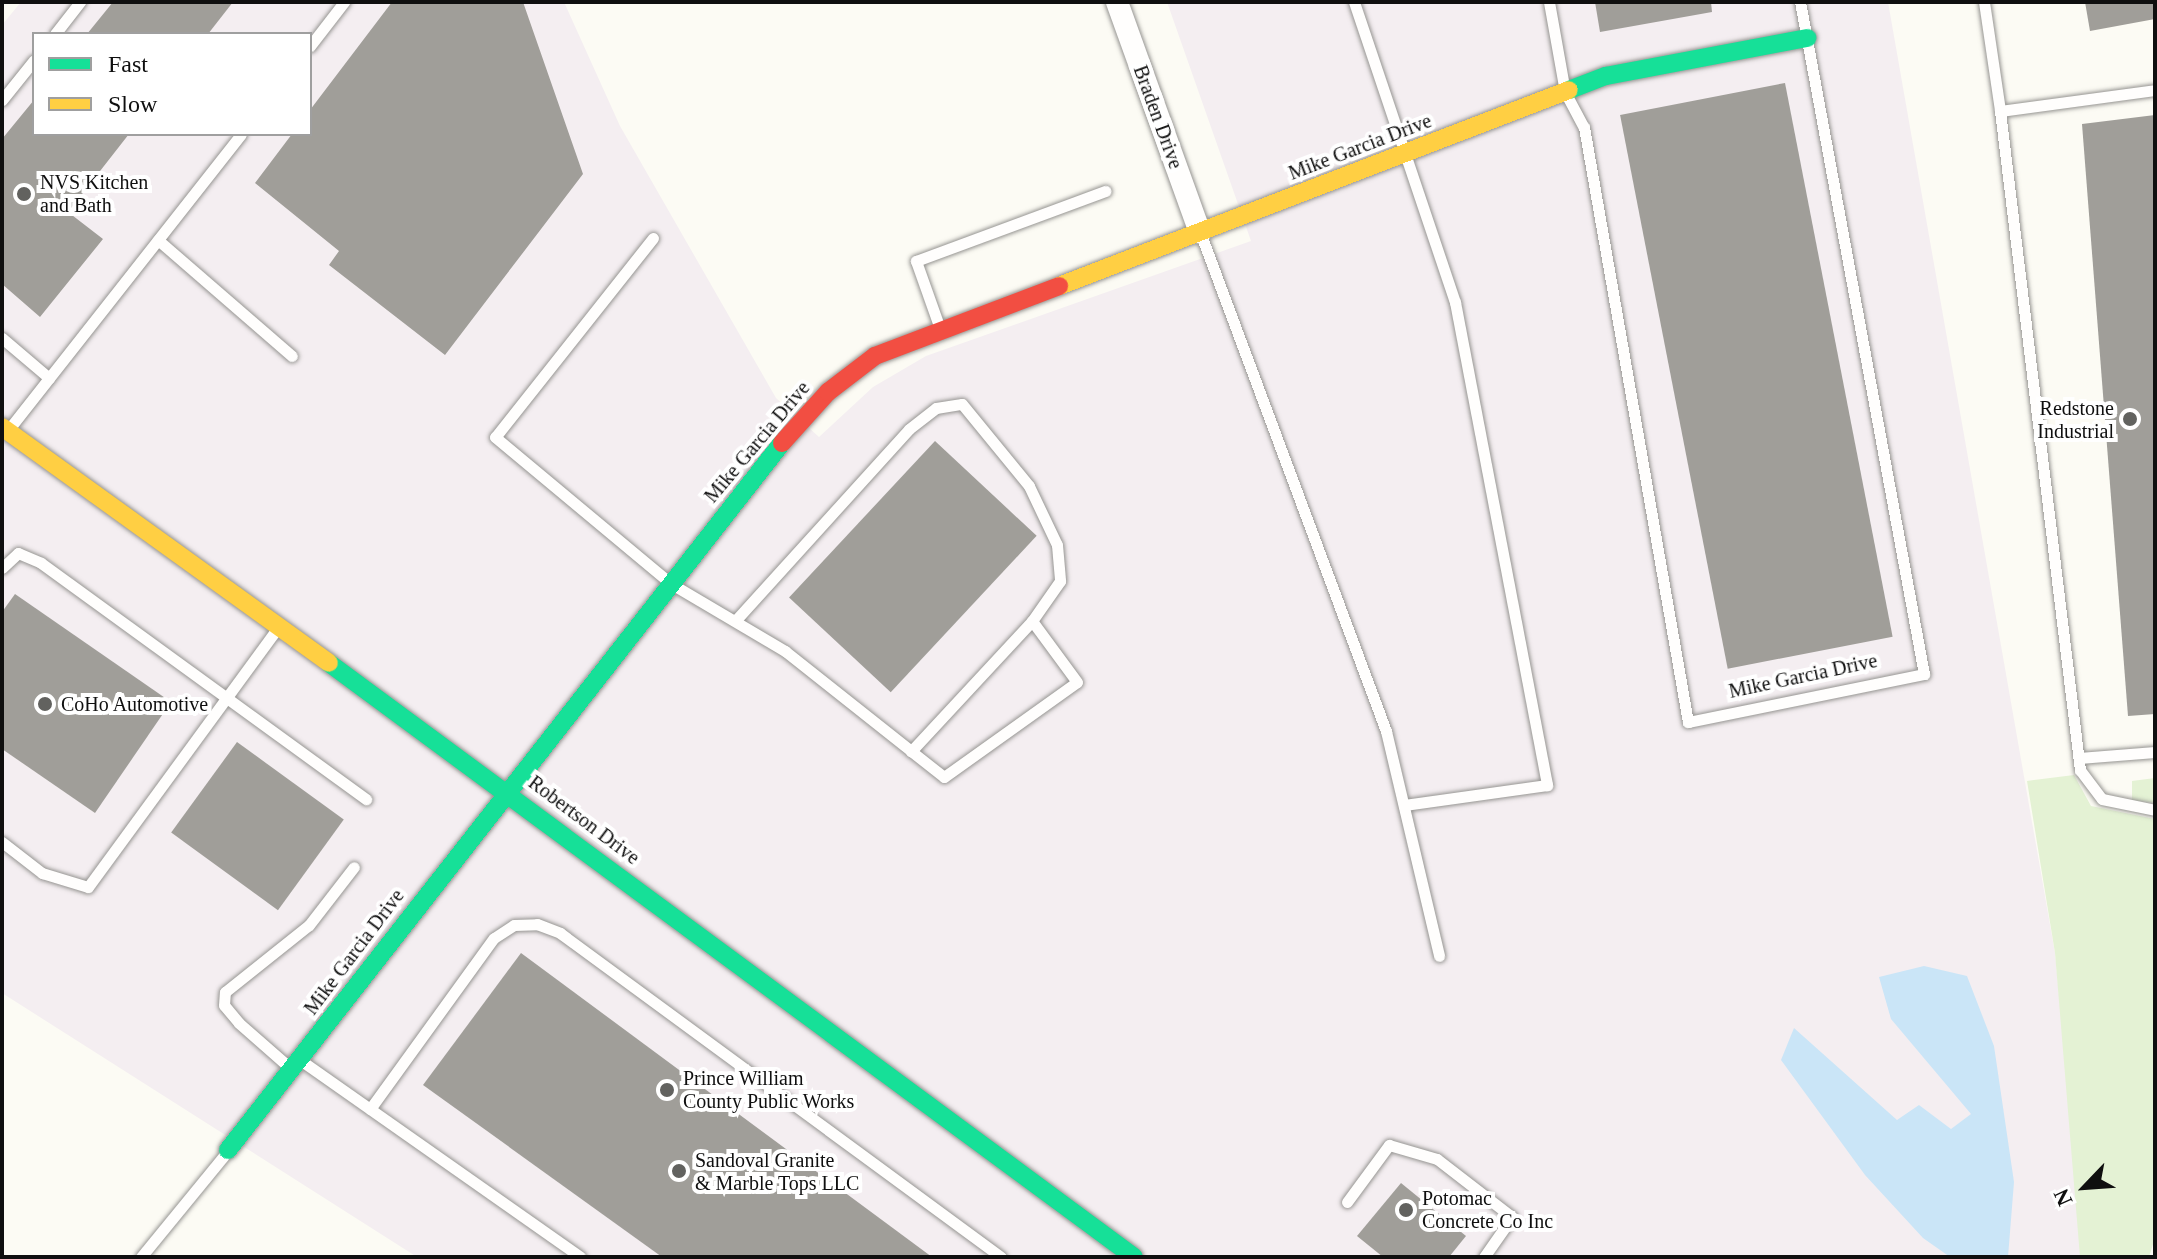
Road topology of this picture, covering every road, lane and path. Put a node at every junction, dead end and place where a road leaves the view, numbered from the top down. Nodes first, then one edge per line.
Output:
1 (80, 2) edge
2 (344, 2) edge
3 (1117, 2) edge
4 (1354, 2) edge
5 (1549, 2) edge
6 (1800, 2) edge
7 (1984, 2) edge
8 (57, 32) edge
9 (1807, 38) junction
10 (312, 43) edge
11 (32, 62) edge
12 (2155, 90) edge
13 (1565, 92) junction
14 (2, 100) edge
15 (2000, 111) junction
16 (239, 136) edge
17 (1409, 152) junction
18 (1105, 191) dead end
19 (1200, 232) junction
20 (653, 238) dead end
21 (158, 240) junction
22 (939, 326) junction
23 (2, 338) edge
24 (292, 356) dead end
25 (49, 378) junction
26 (4, 433) edge
27 (2, 568) edge
28 (670, 583) junction
29 (735, 621) junction
30 (1032, 621) junction
31 (276, 630) junction
32 (226, 697) junction
33 (911, 751) junction
34 (2155, 752) edge
35 (2079, 758) junction
36 (504, 789) junction
37 (366, 799) dead end
38 (1404, 805) junction
39 (2155, 810) edge
40 (2, 842) edge
41 (354, 867) dead end
42 (1439, 956) dead end
43 (296, 1065) junction
44 (370, 1109) junction
45 (228, 1150) joint
46 (1347, 1202) dead end
47 (141, 1257) edge
48 (580, 1257) edge
49 (1001, 1257) edge
50 (1134, 1257) edge
51 (1484, 1257) edge

1 - 8 lane
2 - 10 lane
3 - 19 street, Braden Drive
4 - 17 lane
5 - 13 lane, Mike Garcia Drive
6 - 9 lane, Mike Garcia Drive
7 - 15 lane
9 - 13 street, Mike Garcia Drive
9 - 13 lane, Mike Garcia Drive
11 - 14 lane
12 - 15 lane
13 - 17 street, Mike Garcia Drive
15 - 35 lane
16 - 21 lane
17 - 19 street, Mike Garcia Drive
17 - 38 lane
18 - 22 lane
19 - 22 street, Mike Garcia Drive
19 - 38 lane
20 - 28 lane
21 - 24 lane
21 - 25 lane
22 - 28 street, Mike Garcia Drive
23 - 25 lane
25 - 26 lane
26 - 31 street, Robertson Drive
27 - 32 lane
28 - 29 lane
28 - 36 street, Mike Garcia Drive
29 - 30 lane
29 - 33 lane
30 - 33 lane
30 - 33 lane
31 - 32 lane
31 - 36 street, Robertson Drive
32 - 37 lane
32 - 40 lane
34 - 35 lane
35 - 39 lane
36 - 43 street, Mike Garcia Drive
36 - 50 street, Robertson Drive
38 - 42 lane
41 - 43 lane
43 - 44 lane
43 - 45 street, Mike Garcia Drive
44 - 48 lane
44 - 49 lane
45 - 47 lane
46 - 51 lane

